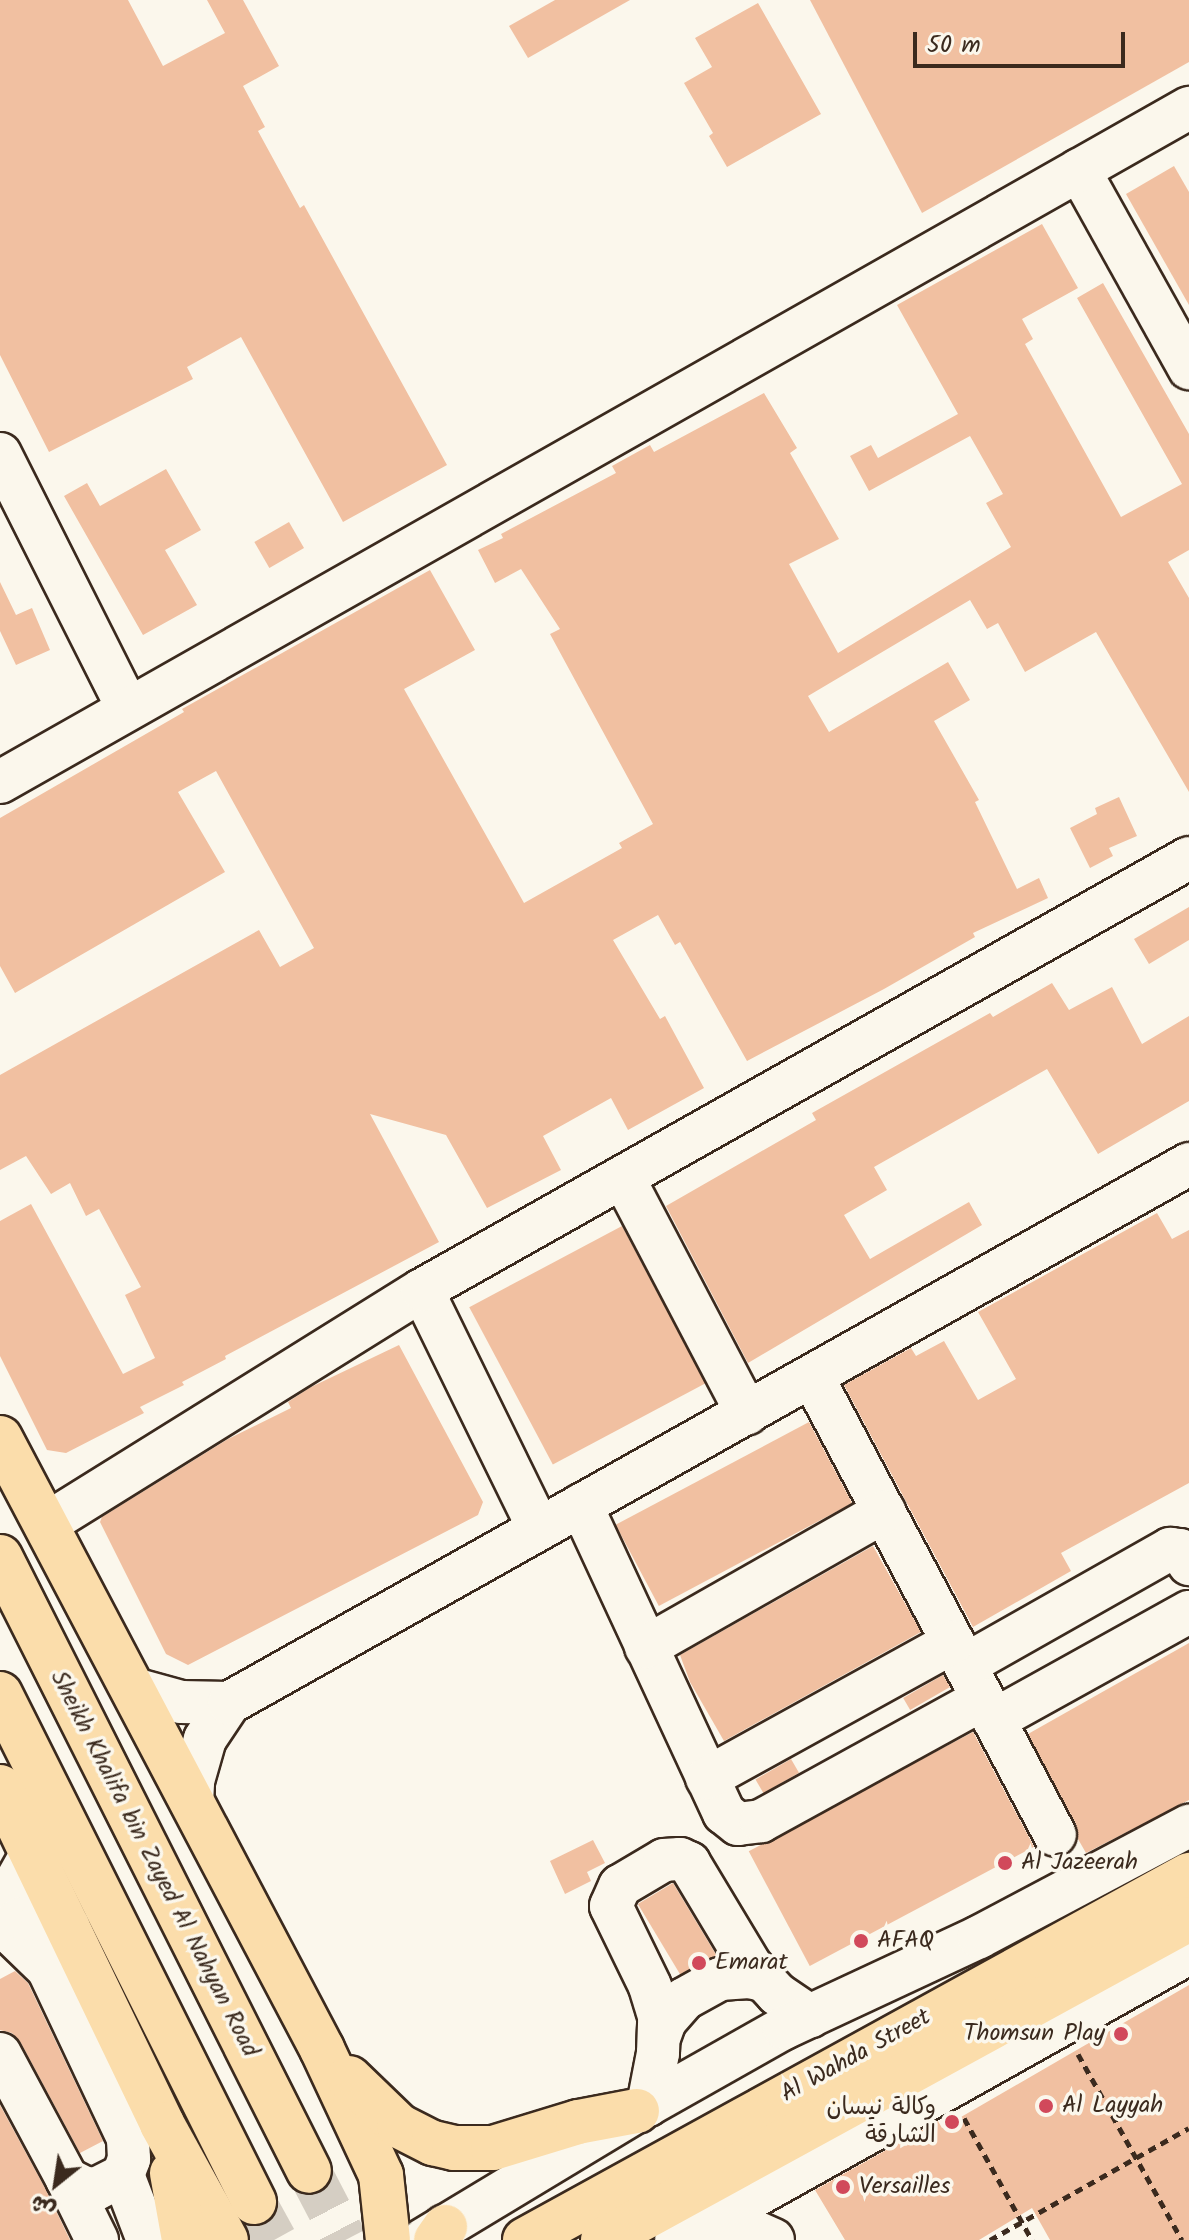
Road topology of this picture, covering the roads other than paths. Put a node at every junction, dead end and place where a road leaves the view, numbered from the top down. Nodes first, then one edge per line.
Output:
1 (1189, 108) edge
2 (1079, 170) junction
3 (1189, 368) edge
4 (0, 454) edge
5 (128, 709) junction
6 (0, 782) edge
7 (1189, 858) edge
8 (1189, 1164) edge
9 (623, 1177) junction
10 (422, 1290) junction
11 (812, 1376) junction
12 (747, 1413) junction
13 (0, 1438) edge
14 (581, 1505) junction
15 (884, 1512) junction
16 (46, 1524) junction
17 (539, 1529) junction
18 (0, 1557) edge
19 (1189, 1564) edge
20 (1189, 1612) edge
21 (646, 1647) junction
22 (974, 1682) junction
23 (134, 1689) junction
24 (0, 1694) edge
25 (229, 1703) junction
26 (707, 1778) junction
27 (0, 1787) edge
28 (192, 1803) junction
29 (1189, 1826) edge
30 (1055, 1835) dead end
31 (32, 1853) junction
32 (1189, 1875) edge
33 (6, 1908) edge
34 (1189, 1919) edge
35 (68, 1926) junction
36 (1189, 1953) edge
37 (763, 1980) junction
38 (810, 2016) junction
39 (959, 2022) junction
40 (660, 2035) junction
41 (322, 2049) junction
42 (0, 2054) edge
43 (642, 2108) junction
44 (162, 2124) junction
45 (309, 2171) tunnel mouth
46 (123, 2175) junction
47 (67, 2179) junction
48 (254, 2202) tunnel mouth
49 (693, 2231) edge
50 (410, 2234) edge
51 (97, 2240) edge
52 (148, 2240) edge
53 (184, 2240) edge
54 (226, 2240) tunnel mouth
55 (525, 2240) edge
56 (603, 2240) edge
57 (773, 2240) edge

1 - 2 street
2 - 3 street
2 - 5 street
4 - 5 street
5 - 6 street
7 - 9 street
8 - 11 street
9 - 10 street
9 - 12 street
10 - 16 street
10 - 17 street
11 - 12 street
11 - 15 street
12 - 14 street
13 - 16 highway
14 - 17 street
14 - 21 street
15 - 21 street
15 - 22 street
16 - 23 highway
17 - 25 street
18 - 45 highway, Sheikh Khalifa bin Zayed Al Nahyan Road
19 - 22 street
20 - 22 street
21 - 26 street
22 - 26 street
22 - 26 street
22 - 30 street
23 - 25 street
23 - 28 highway
24 - 48 highway
25 - 28 street
27 - 31 highway
28 - 41 highway
29 - 38 street
31 - 33 street
31 - 35 highway
32 - 39 highway, Al Wahda Street
33 - 35 street
33 - 46 street
34 - 39 highway, Al Wahda Street
35 - 44 highway
36 - 49 street
37 - 38 street
37 - 40 street
37 - 40 street
38 - 43 street
39 - 55 highway, Al Wahda Street
39 - 56 highway, Al Wahda Street
40 - 43 street
41 - 43 highway
41 - 50 highway
42 - 47 street
43 - 50 street
44 - 53 highway
44 - 54 highway
46 - 47 street
46 - 52 street
47 - 51 street
49 - 57 street

